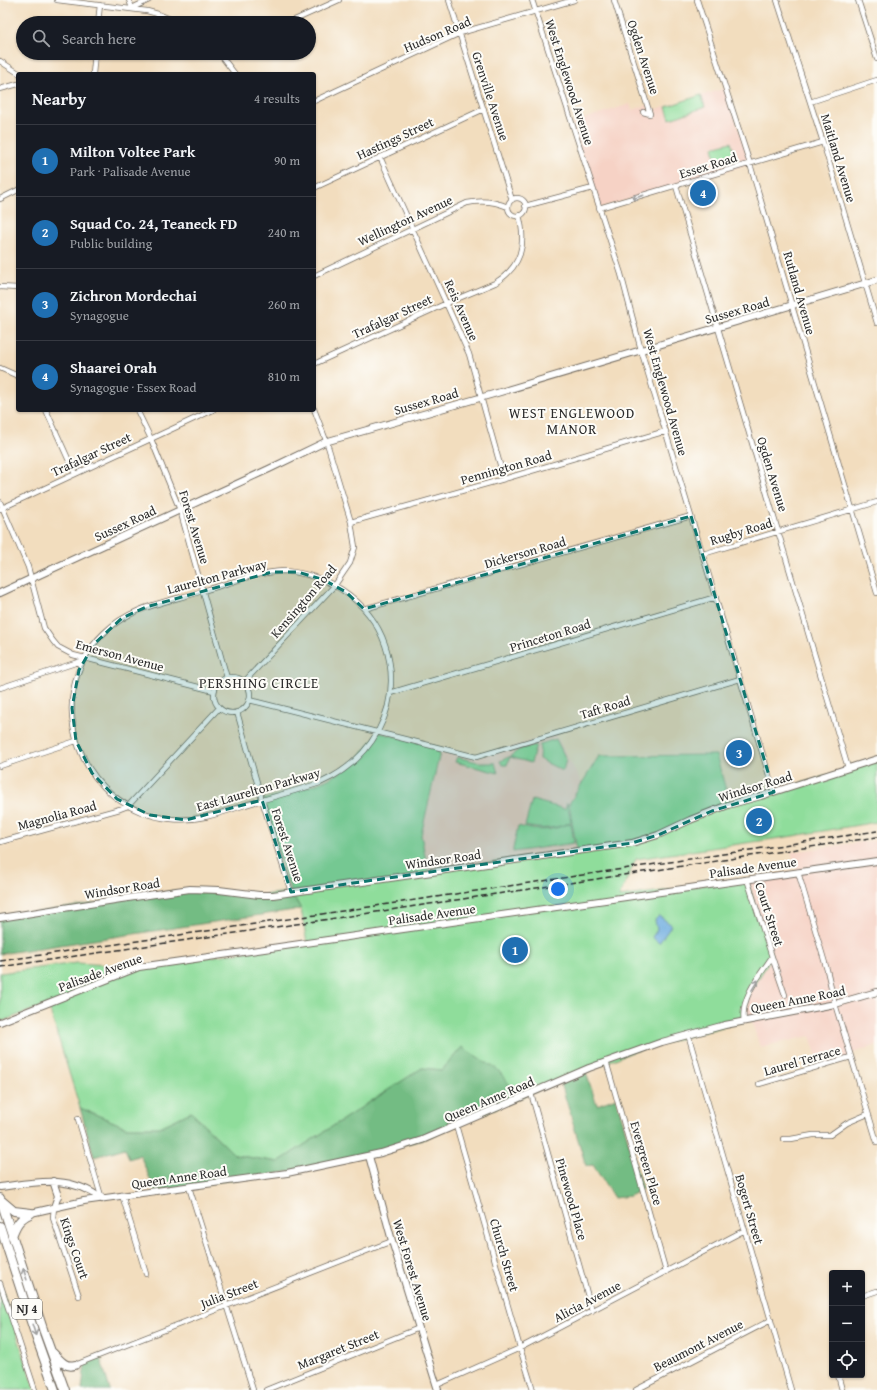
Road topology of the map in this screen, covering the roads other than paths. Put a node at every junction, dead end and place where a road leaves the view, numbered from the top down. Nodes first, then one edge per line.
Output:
1 (57, 0) edge
2 (128, 0) edge
3 (149, 0) edge
4 (339, 0) edge
5 (449, 0) edge
6 (532, 0) edge
7 (574, 0) edge
8 (614, 0) edge
9 (697, 0) edge
10 (777, 0) edge
11 (858, 0) edge
12 (100, 5) junction
13 (132, 8) junction
14 (536, 11) junction
15 (99, 16) edge
16 (163, 16) edge
17 (304, 16) edge
18 (460, 33) junction
19 (877, 59) edge
20 (94, 60) edge
21 (225, 60) edge
22 (0, 61) edge
23 (17, 72) edge
24 (93, 72) edge
25 (234, 72) edge
26 (877, 80) edge
27 (16, 85) edge
28 (0, 89) edge
29 (316, 100) edge
30 (810, 102) junction
31 (484, 109) junction
32 (643, 112) dead end
33 (823, 142) junction
34 (380, 157) junction
35 (750, 164) junction
36 (676, 186) junction
37 (316, 187) edge
38 (593, 188) junction
39 (16, 191) edge
40 (0, 199) edge
41 (512, 200) junction
42 (525, 206) junction
43 (508, 207) junction
44 (600, 208) junction
45 (519, 216) junction
46 (413, 229) junction
47 (316, 275) edge
48 (877, 280) edge
49 (865, 283) junction
50 (0, 286) edge
51 (16, 288) edge
52 (446, 303) junction
53 (792, 305) junction
54 (877, 323) edge
55 (718, 327) junction
56 (641, 350) junction
57 (316, 363) edge
58 (0, 368) edge
59 (16, 375) edge
60 (481, 397) junction
61 (47, 412) edge
62 (138, 412) edge
63 (209, 412) edge
64 (315, 412) edge
65 (666, 431) junction
66 (151, 439) junction
67 (326, 441) junction
68 (75, 474) junction
69 (504, 479) junction
70 (0, 502) edge
71 (877, 502) edge
72 (1, 508) edge
73 (852, 509) junction
74 (180, 510) junction
75 (691, 516) junction
76 (351, 522) junction
77 (778, 532) junction
78 (703, 554) junction
79 (31, 579) junction
80 (335, 585) junction
81 (203, 591) junction
82 (0, 593) edge
83 (877, 594) edge
84 (716, 597) junction
85 (364, 609) junction
86 (85, 659) junction
87 (227, 678) junction
88 (740, 679) junction
89 (244, 682) junction
90 (0, 688) edge
91 (214, 691) junction
92 (390, 694) junction
93 (249, 700) junction
94 (219, 708) junction
95 (237, 712) junction
96 (378, 732) junction
97 (76, 741) junction
98 (875, 760) edge
99 (0, 766) edge
100 (848, 768) junction
101 (774, 792) junction
102 (262, 800) junction
103 (128, 806) junction
104 (0, 842) edge
105 (877, 861) edge
106 (798, 872) junction
107 (747, 879) junction
108 (291, 892) junction
109 (0, 918) edge
110 (772, 957) junction
111 (877, 992) edge
112 (784, 994) dead end
113 (835, 1004) junction
114 (744, 1021) junction
115 (0, 1022) edge
116 (688, 1034) junction
117 (851, 1057) junction
118 (606, 1062) junction
119 (759, 1084) dead end
120 (531, 1093) junction
121 (868, 1114) junction
122 (78, 1120) dead end
123 (456, 1125) junction
124 (782, 1138) dead end
125 (877, 1142) edge
126 (369, 1156) junction
127 (53, 1181) junction
128 (189, 1186) junction
129 (0, 1187) edge
130 (122, 1195) junction
131 (102, 1198) junction
132 (0, 1199) edge
133 (54, 1207) junction
134 (31, 1213) junction
135 (0, 1226) edge
136 (745, 1230) junction
137 (12, 1236) junction
138 (0, 1241) edge
139 (392, 1241) junction
140 (13, 1267) junction
141 (666, 1272) junction
142 (146, 1274) dead end
143 (0, 1283) edge
144 (877, 1291) edge
145 (865, 1295) edge
146 (79, 1296) dead end
147 (226, 1306) junction
148 (592, 1310) junction
149 (771, 1320) junction
150 (419, 1328) junction
151 (520, 1348) junction
152 (50, 1351) junction
153 (75, 1365) joint
154 (839, 1378) edge
155 (437, 1388) edge
156 (35, 1390) edge
157 (55, 1390) edge
158 (65, 1390) edge
159 (253, 1390) edge
160 (266, 1390) edge
161 (533, 1390) edge
162 (636, 1390) edge
163 (791, 1390) edge
164 (842, 1390) edge

1 - 12 street
2 - 13 street
3 - 13 street
4 - 17 street
5 - 18 street, Grenville Avenue
6 - 14 street, West Englewood Avenue
7 - 14 street, Hudson Road
8 - 32 street, Ogden Avenue
9 - 35 street, Rutland Avenue
10 - 30 street, Maitland Avenue
11 - 19 street
12 - 13 street
12 - 15 street
13 - 16 street
14 - 18 street, Hudson Road
14 - 38 street, West Englewood Avenue
18 - 29 street, Hudson Road
18 - 31 street, Grenville Avenue
20 - 24 street
21 - 25 street
22 - 23 street
26 - 30 street
27 - 28 street
30 - 33 street, Maitland Avenue
31 - 34 street, Hastings Street
31 - 41 street, Grenville Avenue
33 - 35 street, Essex Road
33 - 49 street, Maitland Avenue
34 - 37 street, Hastings Street
34 - 46 street, Reis Avenue
35 - 36 street, Essex Road
35 - 53 street, Rutland Avenue
36 -> 44 street, Essex Road
36 - 55 street, Ogden Avenue
38 - 42 street
38 - 44 street, West Englewood Avenue
39 - 40 street
41 - 42 street
41 - 43 street
42 - 45 street
43 - 45 street
43 - 46 street, Wellington Avenue
44 - 56 street, West Englewood Avenue
45 - 52 street, Trafalgar Street
46 - 47 street, Wellington Avenue
46 - 52 street, Reis Avenue
48 - 49 street, Sussex Road
49 - 53 street, Sussex Road
49 - 54 street, Maitland Avenue
50 - 51 street
52 - 57 street, Trafalgar Street
52 - 60 street, Reis Avenue
53 - 55 street, Sussex Road
53 - 73 street, Rutland Avenue
55 - 56 street, Sussex Road
55 - 77 street, Ogden Avenue
56 - 60 street, Sussex Road
56 - 65 street, West Englewood Avenue
58 - 59 street
60 - 67 street, Sussex Road
60 - 69 street, Reis Avenue
61 - 68 street
62 - 66 street, Forest Avenue
63 - 66 street, Trafalgar Street
64 - 67 street, Kensington Road
65 - 69 street, Pennington Road
65 - 75 street, West Englewood Avenue
66 - 68 street, Trafalgar Street
66 - 74 street, Forest Avenue
67 - 74 street, Sussex Road
67 - 76 street, Kensington Road
68 - 72 street, Trafalgar Street
69 - 76 street, Pennington Road
70 - 72 street, Emerson Avenue
71 - 73 street, Rugby Road
72 - 79 street, Emerson Avenue
73 - 77 street, Rugby Road
73 - 83 street, Rutland Avenue
74 - 79 street, Sussex Road
74 - 81 street, Forest Avenue
75 - 78 street, West Englewood Avenue
75 - 85 street, Dickerson Road
76 - 80 street, Kensington Road
77 - 78 street, Rugby Road
77 - 100 street, Ogden Avenue
78 - 84 street, West Englewood Avenue
79 - 82 street, Sussex Road
79 - 86 street, Emerson Avenue
80 - 81 street, Laurelton Parkway
80 - 85 street, Laurelton Parkway
80 - 89 street, Kensington Road
81 - 86 street, Laurelton Parkway
81 - 87 street, Forest Avenue
84 - 88 street, West Englewood Avenue
84 - 92 street, Princeton Road
85 - 92 street, East Laurelton Parkway
86 - 90 street
86 - 91 street, Emerson Avenue
86 - 97 street, Laurelton Parkway
87 - 89 street
87 - 91 street
88 - 96 street, Taft Road
88 - 101 street, West Englewood Avenue
89 - 93 street
91 - 94 street
92 - 96 street, East Laurelton Parkway
93 - 95 street
93 - 96 street
94 - 95 street
94 - 103 street
95 - 102 street, Forest Avenue
96 - 102 street, East Laurelton Parkway
97 - 99 street
97 - 103 street, East Laurelton Parkway
98 - 100 street, Windsor Road
100 - 101 street, Windsor Road
101 - 108 street, Windsor Road
102 - 103 street, East Laurelton Parkway
102 - 108 street, Forest Avenue
103 - 104 street, Magnolia Road
105 - 106 street, Palisade Avenue
106 - 107 street, Palisade Avenue
106 - 113 street
107 - 110 street, Court Street
107 - 115 street, Palisade Avenue
108 - 109 street, Windsor Road
110 - 112 street, Court Street
114 -> 110 street, Court Street
111 - 113 street, Queen Anne Road
113 - 114 street, Queen Anne Road
113 - 117 street
114 - 116 street, Queen Anne Road
116 - 118 street, Queen Anne Road
116 - 136 street, Bogert Street
117 - 119 street, Laurel Terrace
117 - 121 street
118 - 120 street, Queen Anne Road
118 - 141 street, Evergreen Place
120 - 123 street, Queen Anne Road
120 - 148 street, Pinewood Place
121 - 124 street
121 - 125 street
122 - 131 street
123 - 126 street, Queen Anne Road
123 - 151 street, Church Street
126 - 128 street, Queen Anne Road
126 - 139 street, West Forest Avenue
127 - 129 street
127 - 131 street
127 - 133 street
128 - 130 street, Queen Anne Road
128 - 147 street
130 - 131 street, Queen Anne Road
130 - 142 street
131 - 133 street, Queen Anne Road
132 - 134 highway
132 - 137 highway, NJ 4
133 - 134 street, Queen Anne Road
133 - 146 street, Kings Court
134 - 137 highway
135 - 140 highway, NJ 4
136 - 141 street, Alicia Avenue
136 - 149 street, Bogert Street
152 -> 137 highway, NJ 4
138 - 140 highway
139 - 147 street, Julia Street
139 - 150 street, West Forest Avenue
140 -> 157 highway, NJ 4
141 - 148 street, Alicia Avenue
143 - 156 street
144 - 145 street
147 - 153 street, Julia Street
147 - 159 street
148 - 151 street, Alicia Avenue
149 - 162 street, Beaumont Avenue
149 - 163 street, Bogert Street
150 - 155 street, West Forest Avenue
150 - 160 street, Margaret Street
151 - 155 street, Alicia Avenue
151 - 161 street, Church Street
152 - 153 highway
152 - 158 highway, NJ 4
154 - 164 street

